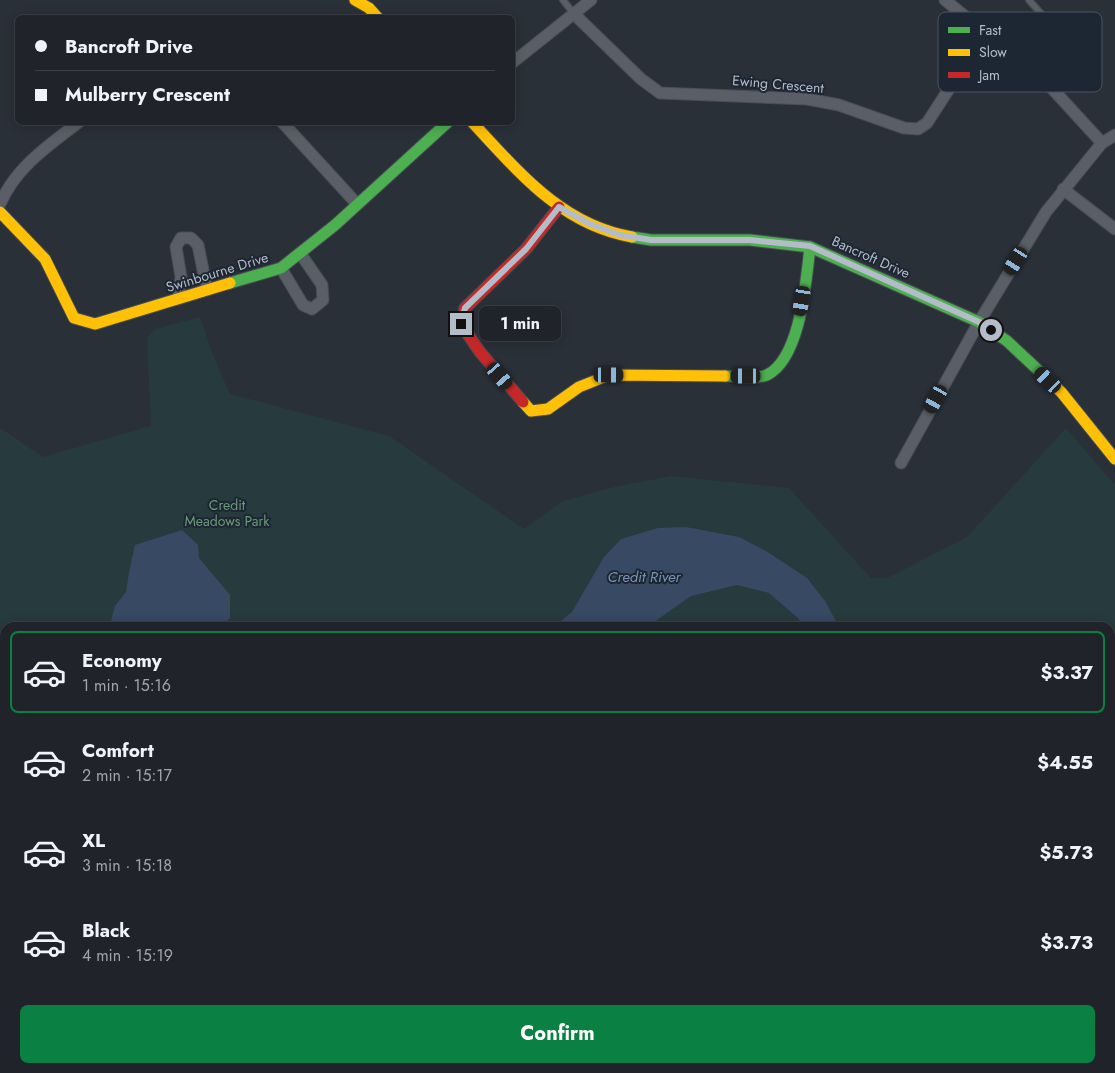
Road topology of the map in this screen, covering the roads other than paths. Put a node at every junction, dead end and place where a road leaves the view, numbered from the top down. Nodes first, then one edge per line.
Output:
1 (355, 0) edge
2 (562, 0) edge
3 (590, 0) edge
4 (945, 0) edge
5 (1029, 0) edge
6 (960, 12) edge
7 (1040, 12) edge
8 (574, 14) junction
9 (375, 15) edge
10 (515, 61) edge
11 (948, 92) edge
12 (1055, 92) edge
13 (75, 125) edge
14 (285, 125) edge
15 (445, 125) edge
16 (475, 125) edge
17 (1115, 135) edge
18 (1102, 143) junction
19 (1063, 189) junction
20 (0, 204) edge
21 (357, 204) junction
22 (559, 207) junction
23 (0, 212) edge
24 (1115, 229) edge
25 (810, 246) junction
26 (300, 253) junction
27 (282, 268) junction
28 (208, 290) junction
29 (178, 299) junction
30 (979, 322) junction
31 (1115, 459) edge
32 (901, 463) dead end

1 - 9 street
2 - 8 lane
3 - 8 street
4 - 6 street
5 - 7 lane
8 - 10 street
8 - 11 street, Ewing Crescent
12 - 18 street
13 - 20 street
14 - 21 street
15 - 21 street, Swinbourne Drive
16 - 22 street, Bancroft Drive
17 - 18 street
18 - 19 street
19 - 24 street
19 - 30 street
21 - 26 street, Swinbourne Drive
22 - 25 street, Bancroft Drive
22 - 25 street
23 - 29 street, Swinbourne Drive
25 - 30 street, Bancroft Drive
26 - 27 street, Swinbourne Drive
26 - 27 street
27 - 28 street, Swinbourne Drive
28 - 29 street, Swinbourne Drive
28 - 29 street
30 - 31 street, Bancroft Drive
30 - 32 street

